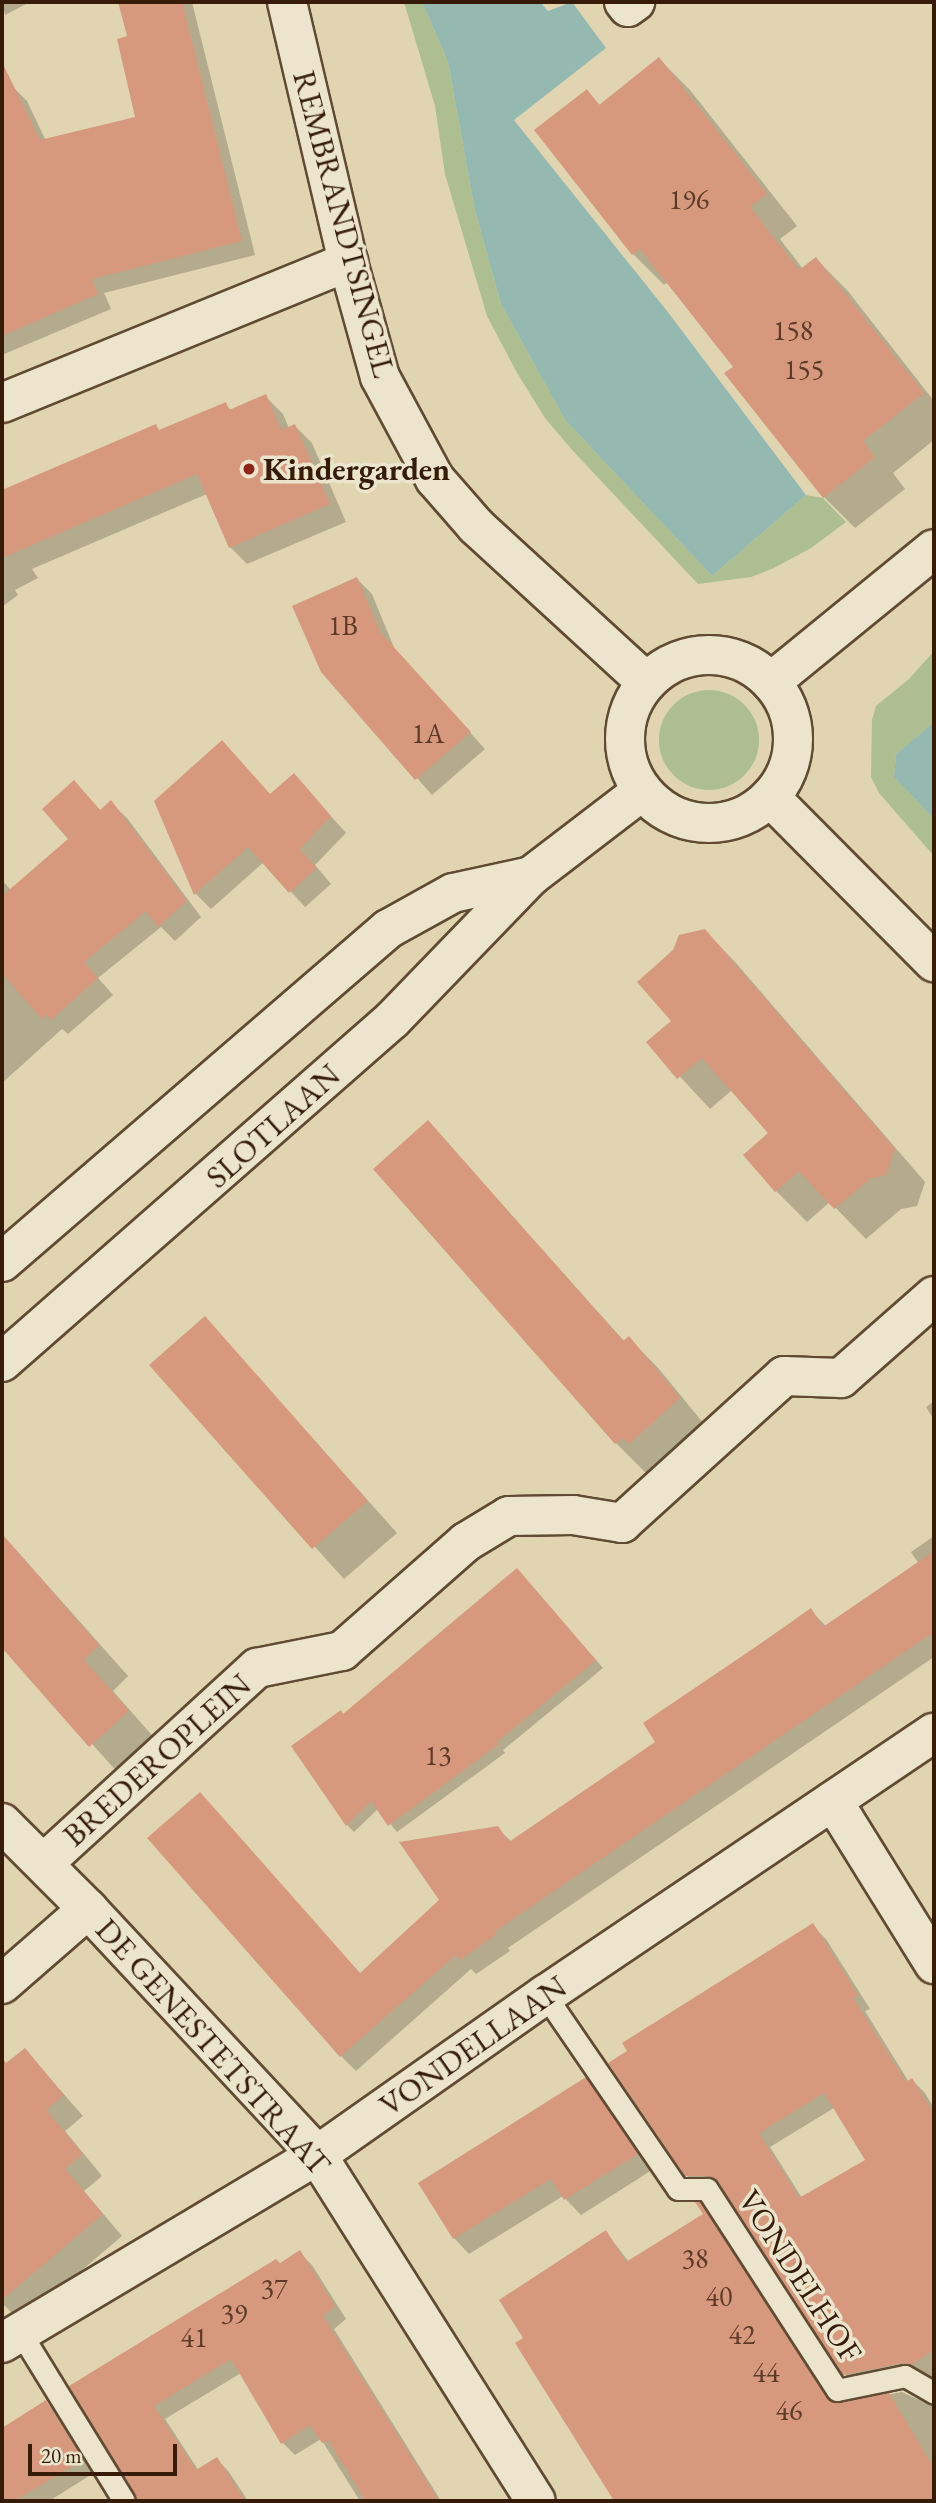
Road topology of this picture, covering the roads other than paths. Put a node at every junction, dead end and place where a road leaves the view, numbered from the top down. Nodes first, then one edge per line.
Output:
1 (287, 2) edge
2 (624, 2) edge
3 (635, 2) edge
4 (348, 262) junction
5 (2, 403) edge
6 (934, 549) edge
7 (646, 682) junction
8 (771, 682) junction
9 (642, 790) junction
10 (770, 797) junction
11 (531, 876) junction
12 (934, 962) edge
13 (2, 1262) edge
14 (934, 1296) edge
15 (2, 1362) edge
16 (934, 1733) edge
17 (833, 1801) junction
18 (2, 1823) edge
19 (44, 1863) junction
20 (88, 1909) junction
21 (934, 1964) edge
22 (2, 1984) edge
23 (545, 1995) junction
24 (317, 2155) junction
25 (11, 2338) edge
26 (934, 2393) edge
27 (124, 2501) edge
28 (536, 2501) edge

1 - 4 street, REMBRANDTSINGEL
2 - 3 street
4 - 5 street
4 - 7 street, REMBRANDTSINGEL
6 - 8 street
7 - 8 street
7 - 9 street
8 - 10 street
9 - 10 street
9 - 11 street, SLOTLAAN
10 - 12 street
11 - 13 street, SLOTLAAN
11 - 15 street, SLOTLAAN
14 - 19 street, BREDEROPLEIN
16 - 17 street, VONDELLAAN
17 - 21 street
17 - 23 street, VONDELLAAN
18 - 19 street, DE GENESTETSTRAAT
19 - 20 street, DE GENESTETSTRAAT
20 - 22 street
20 - 24 street, DE GENESTETSTRAAT
23 - 24 street, VONDELLAAN
23 - 26 lane, VONDELHOF
24 - 25 street, VONDELLAAN
24 - 28 street, DE GENESTETSTRAAT
25 - 27 lane

